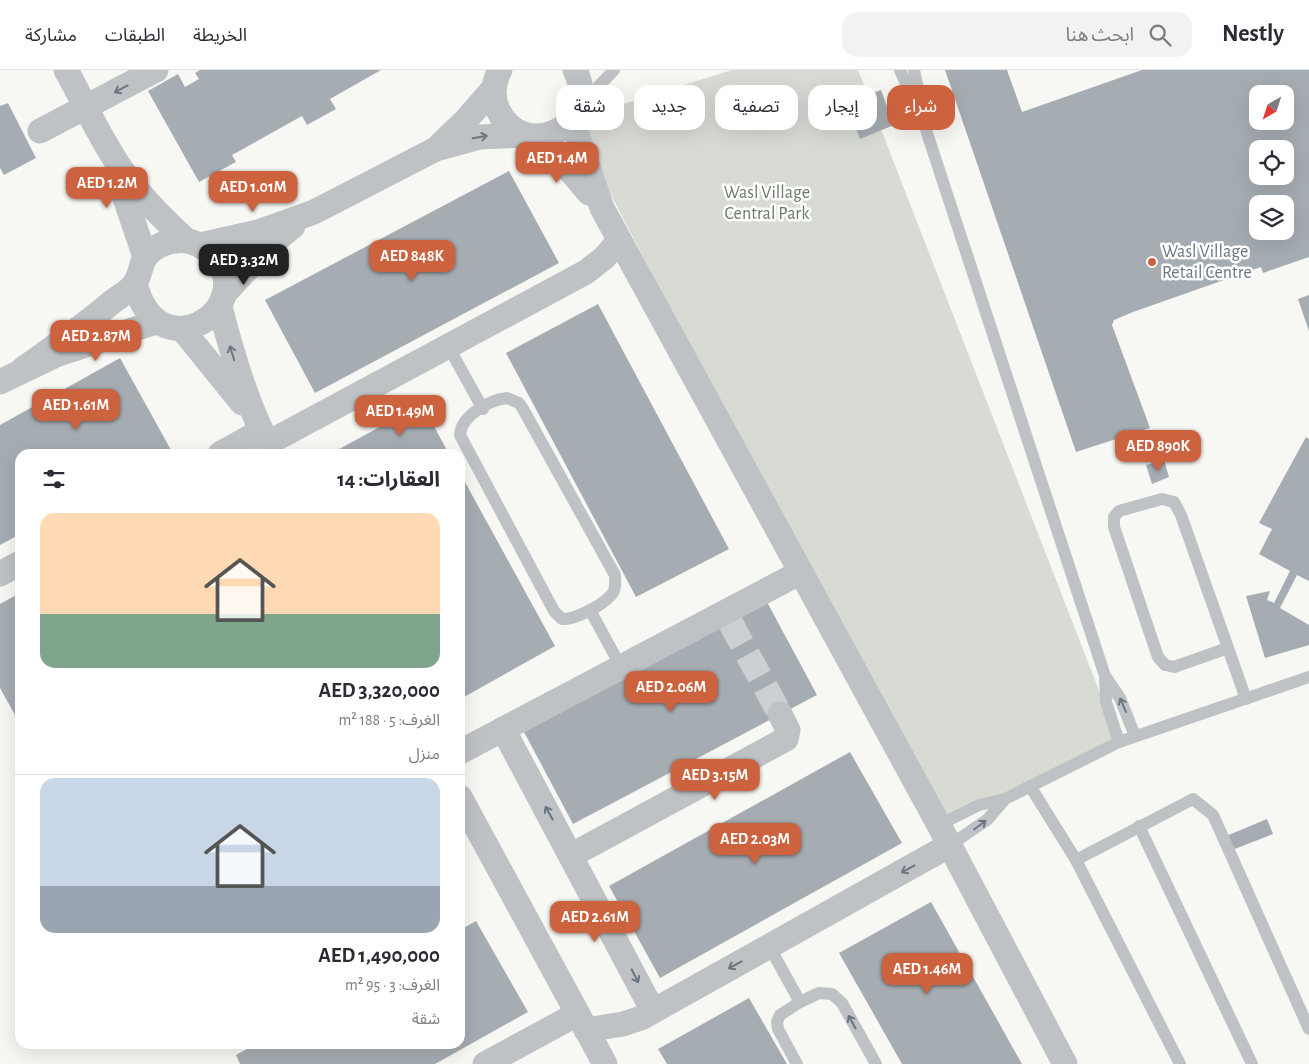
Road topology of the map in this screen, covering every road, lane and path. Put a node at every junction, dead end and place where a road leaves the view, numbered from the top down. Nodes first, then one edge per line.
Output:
1 (66, 70) edge
2 (156, 70) edge
3 (575, 70) edge
4 (614, 70) edge
5 (900, 70) edge
6 (914, 70) edge
7 (497, 76) edge
8 (581, 85) edge
9 (598, 85) edge
10 (87, 107) junction
11 (557, 130) edge
12 (580, 130) edge
13 (40, 131) dead end
14 (927, 133) junction
15 (533, 135) junction
16 (108, 148) junction
17 (436, 149) junction
18 (602, 208) junction
19 (314, 212) junction
20 (619, 241) junction
21 (194, 243) junction
22 (145, 257) junction
23 (135, 283) junction
24 (222, 300) junction
25 (156, 322) junction
26 (182, 329) junction
27 (448, 346) junction
28 (23, 370) junction
29 (0, 382) edge
30 (483, 408) junction
31 (268, 443) edge
32 (242, 449) edge
33 (15, 566) edge
34 (801, 572) junction
35 (0, 574) edge
36 (590, 610) junction
37 (1228, 648) junction
38 (621, 667) junction
39 (1105, 676) junction
40 (1309, 677) edge
41 (1246, 699) junction
42 (780, 714) tunnel mouth
43 (503, 729) junction
44 (1135, 736) junction
45 (1119, 742) junction
46 (465, 749) edge
47 (1030, 786) junction
48 (1005, 799) junction
49 (465, 807) edge
50 (1138, 826) junction
51 (945, 835) junction
52 (572, 855) junction
53 (1076, 860) junction
54 (769, 946) junction
55 (800, 1002) junction
56 (653, 1011) junction
57 (582, 1022) junction
58 (1309, 1029) edge
59 (485, 1064) edge
60 (605, 1064) edge
61 (797, 1064) edge
62 (876, 1064) edge
63 (1065, 1064) edge
64 (1180, 1064) edge
65 (1252, 1064) edge

1 - 10 street
2 -> 10 street
3 - 8 street
4 - 9 lane
5 - 14 lane
6 - 14 lane
7 - 15 street
7 - 17 street
10 - 13 street
10 - 16 street
11 - 15 street
12 - 18 street
14 - 39 lane
17 -> 15 street
15 - 18 street
16 - 21 street
16 - 22 street
17 - 19 street
18 - 20 street
19 - 21 street
19 - 24 street
20 - 27 street
20 - 34 street
21 - 22 street
21 - 24 street
22 - 23 street
23 - 25 street
23 - 28 street
24 - 26 street
31 -> 24 street
25 - 26 street
25 - 28 street
26 - 31 street
27 - 30 lane
27 - 31 street
28 - 29 street
30 - 36 lane
30 - 36 lane
31 - 32 street
33 - 35 street
34 - 38 street
34 - 51 street
36 - 38 lane
37 - 37 lane
37 - 41 lane
38 - 43 street
44 -> 39 lane
39 - 45 lane
40 - 41 lane
41 - 44 lane
42 - 52 street
43 - 46 street
52 -> 43 street
44 - 45 lane
45 - 47 lane
47 - 48 lane
47 - 53 lane
48 - 51 lane
51 -> 48 lane
49 - 57 street
50 - 53 lane
50 - 58 lane
50 - 65 lane
51 -> 54 street
51 - 63 street
52 -> 56 street
53 - 64 lane
54 - 55 lane
54 -> 56 street
55 - 61 lane
62 -> 55 lane
56 - 57 street
57 - 59 street
57 - 60 street

